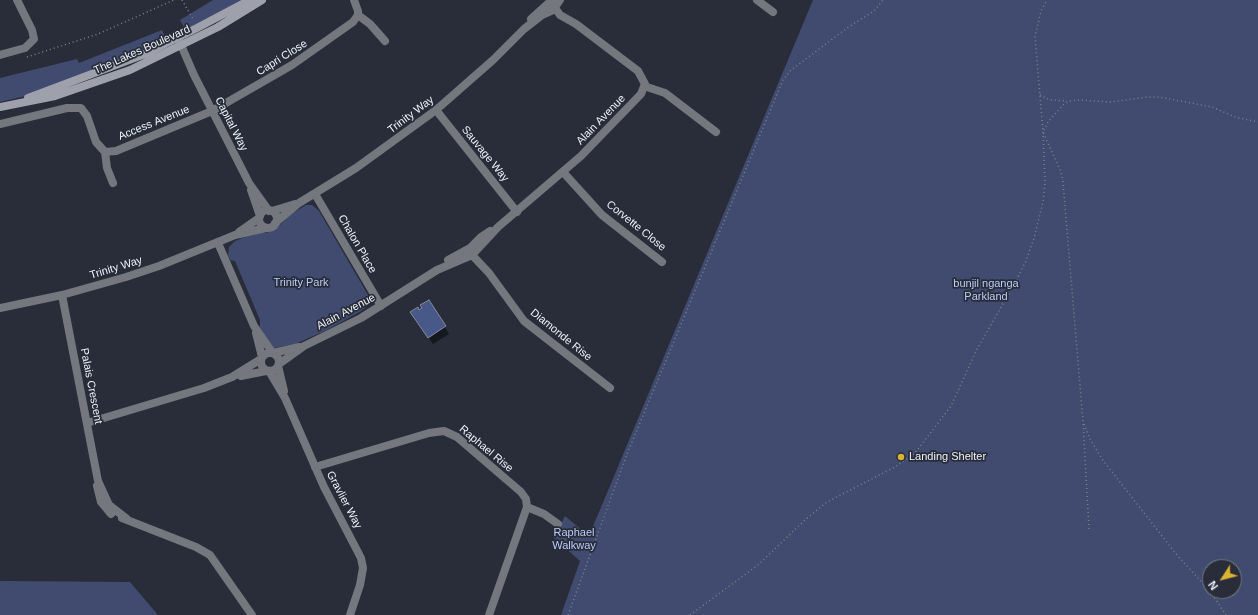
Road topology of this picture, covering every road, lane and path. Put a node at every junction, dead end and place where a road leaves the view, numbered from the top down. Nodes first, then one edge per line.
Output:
1 (17, 0) edge
2 (167, 0) edge
3 (174, 0) edge
4 (182, 0) edge
5 (250, 0) edge
6 (262, 0) edge
7 (354, 0) edge
8 (757, 0) edge
9 (882, 0) edge
10 (1047, 0) edge
11 (168, 3) junction
12 (555, 3) edge
13 (773, 12) dead end
14 (358, 15) junction
15 (197, 28) junction
16 (175, 40) junction
17 (385, 41) dead end
18 (179, 47) junction
19 (0, 55) edge
20 (22, 58) dead end
21 (644, 86) junction
22 (1039, 94) junction
23 (1069, 101) junction
24 (0, 107) edge
25 (436, 110) junction
26 (212, 111) junction
27 (1258, 122) edge
28 (0, 124) edge
29 (716, 132) dead end
30 (1043, 132) junction
31 (105, 152) junction
32 (563, 172) junction
33 (113, 183) dead end
34 (249, 183) junction
35 (315, 194) junction
36 (299, 203) junction
37 (270, 211) junction
38 (517, 212) junction
39 (259, 217) junction
40 (275, 223) junction
41 (266, 228) junction
42 (235, 235) junction
43 (218, 243) junction
44 (473, 252) junction
45 (662, 262) dead end
46 (62, 295) junction
47 (381, 306) junction
48 (0, 308) edge
49 (254, 326) junction
50 (304, 346) junction
51 (273, 353) junction
52 (261, 358) junction
53 (279, 365) junction
54 (267, 371) junction
55 (232, 377) junction
56 (610, 388) dead end
57 (285, 398) junction
58 (1083, 422) junction
59 (87, 423) junction
60 (315, 467) junction
61 (527, 507) junction
62 (558, 524) dead end
63 (1089, 529) dead end
64 (1202, 582) edge
65 (1215, 599) edge
66 (252, 615) edge
67 (350, 615) edge
68 (489, 615) edge
69 (568, 615) edge
70 (690, 615) edge
71 (1226, 615) edge

1 - 19 street
2 - 11 path
3 - 11 path
4 - 15 path
5 - 15 street, The Lakes Boulevard
6 - 18 street, The Lakes Boulevard
7 - 14 street
8 - 13 street
9 - 69 path
10 - 22 path
11 - 20 path
12 - 21 street
12 - 25 street, Trinity Way
14 - 17 street
14 - 26 street, Capri Close
15 - 16 street, The Lakes Boulevard
16 - 18 street, Capital Way
16 - 24 street, The Lakes Boulevard
18 - 24 street, The Lakes Boulevard
18 - 26 street, Capital Way
21 - 29 street
21 - 32 street, Alain Avenue
22 - 23 path
22 - 30 path
23 - 27 path
23 - 30 path
25 - 35 street, Trinity Way
25 - 38 street, Sauvage Way
26 - 31 street, Access Avenue
26 - 34 street, Capital Way
28 - 31 street
30 - 58 path
30 - 70 path
31 - 33 street
32 - 38 street, Alain Avenue
32 - 45 street, Corvette Close
34 - 37 street, Capital Way
34 - 39 street, Capital Way
35 - 36 street, Trinity Way
35 - 47 street, Chalon Place
36 - 37 street, Trinity Way
36 - 40 street, Trinity Way
37 - 39 street
37 - 40 street
38 - 44 street, Alain Avenue
39 - 41 street
39 - 42 street, Trinity Way
40 - 41 street
41 - 42 street, Trinity Way
42 - 43 street, Trinity Way
43 - 46 street, Trinity Way
43 - 49 street
44 - 47 street, Alain Avenue
44 - 56 street, Diamonde Rise
46 - 48 street, Trinity Way
46 - 59 street, Palais Crescent
47 - 50 street, Alain Avenue
49 - 51 street
49 - 52 street
50 - 51 street, Alain Avenue
50 - 53 street, Alain Avenue
51 - 52 street
51 - 53 street
52 - 54 street
52 - 55 street
53 - 54 street
53 - 57 street, Gravlier Way
54 - 55 street
54 - 57 street, Gravlier Way
55 - 59 street
57 - 60 street, Gravlier Way
58 - 63 path
58 - 64 path
59 - 66 street, Palais Crescent
60 - 61 street, Raphael Rise
60 - 67 street, Gravlier Way
61 - 62 street
61 - 68 street
65 - 71 path

